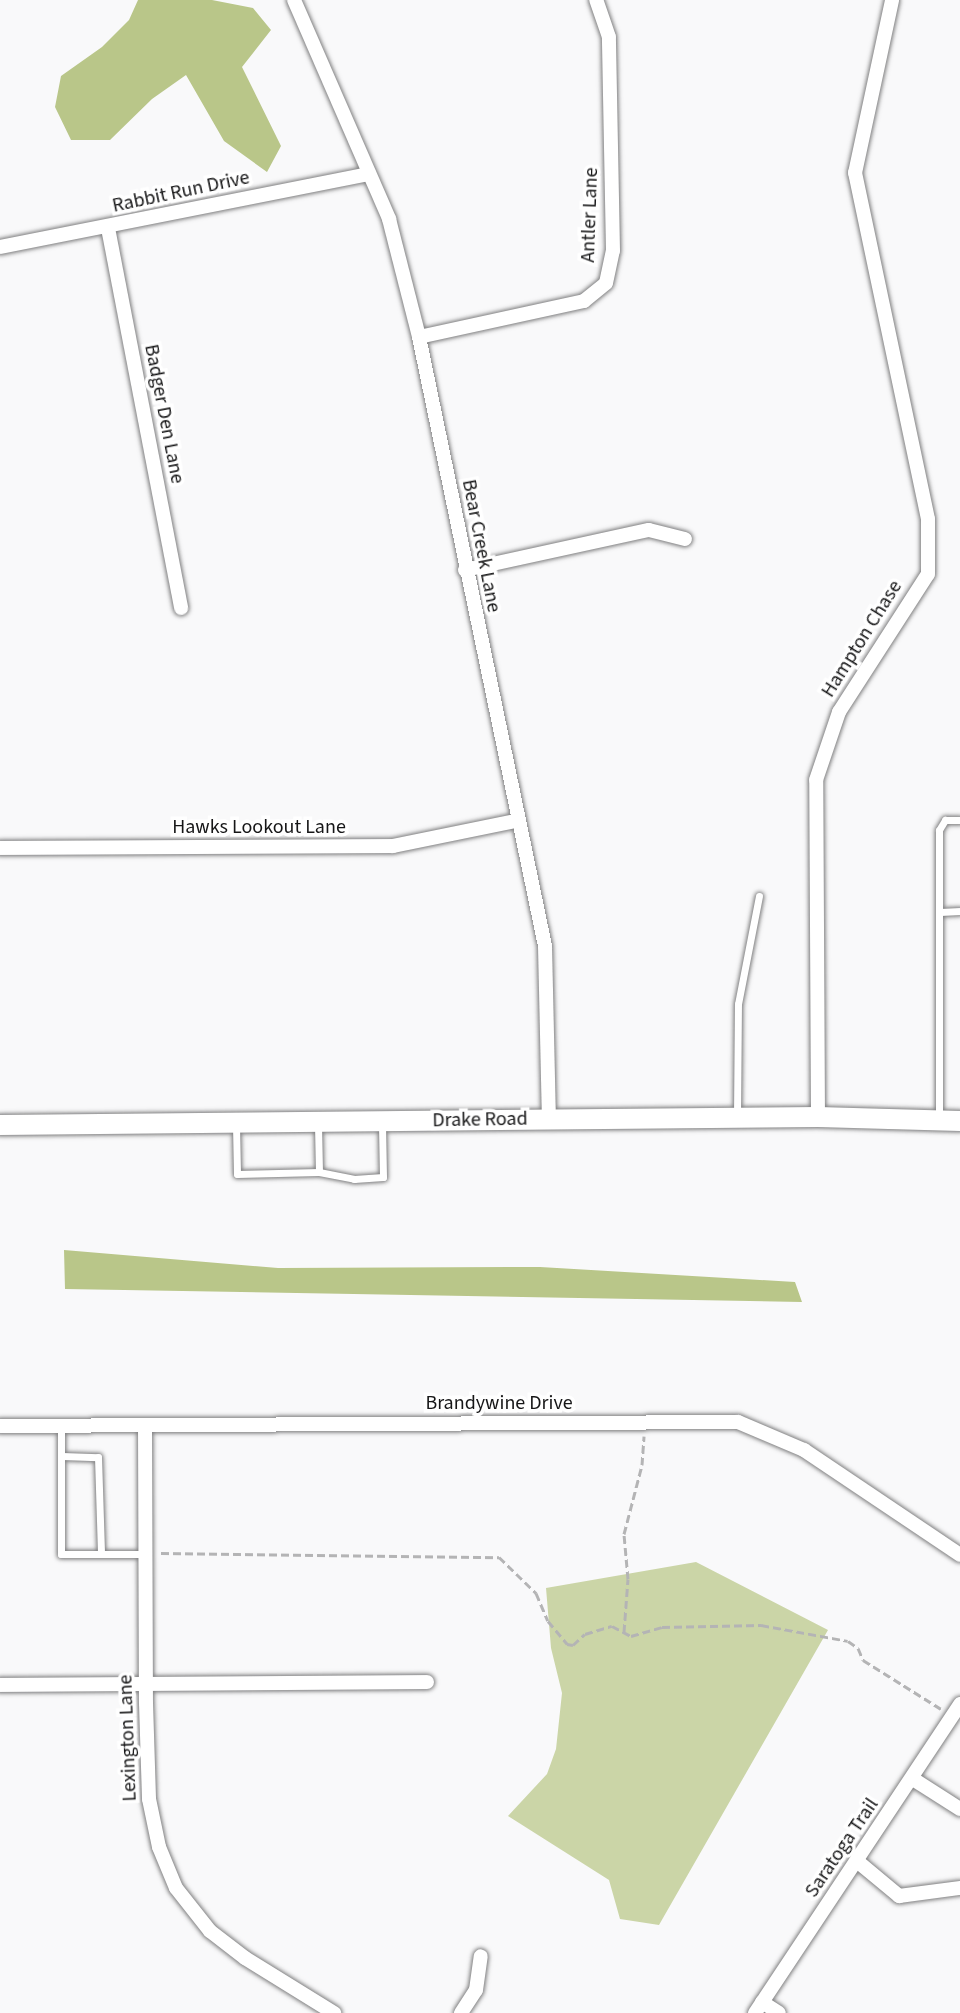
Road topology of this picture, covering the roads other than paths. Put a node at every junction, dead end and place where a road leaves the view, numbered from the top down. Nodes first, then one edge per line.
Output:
1 (294, 0) edge
2 (596, 0) edge
3 (892, 0) edge
4 (369, 174) junction
5 (108, 228) junction
6 (0, 247) edge
7 (419, 337) junction
8 (685, 539) dead end
9 (465, 570) junction
10 (181, 608) dead end
11 (960, 820) edge
12 (516, 821) junction
13 (0, 848) edge
14 (759, 896) dead end
15 (960, 911) edge
16 (940, 912) junction
17 (818, 1117) junction
18 (737, 1118) junction
19 (549, 1119) junction
20 (939, 1121) junction
21 (960, 1121) edge
22 (382, 1122) junction
23 (318, 1124) junction
24 (0, 1125) edge
25 (236, 1125) junction
26 (319, 1172) junction
27 (0, 1426) edge
28 (61, 1426) junction
29 (145, 1426) junction
30 (62, 1456) junction
31 (101, 1554) junction
32 (145, 1554) junction
33 (960, 1555) edge
34 (427, 1682) dead end
35 (145, 1684) junction
36 (0, 1685) edge
37 (960, 1704) edge
38 (913, 1779) junction
39 (960, 1809) edge
40 (857, 1861) junction
41 (960, 1888) edge
42 (481, 1956) dead end
43 (758, 2007) edge
44 (334, 2013) edge
45 (461, 2013) edge
46 (779, 2013) edge

1 - 4 street, Bear Creek Lane
2 - 7 street, Antler Lane
3 - 17 street, Hampton Chase
4 - 5 street, Rabbit Run Drive
4 - 7 street, Bear Creek Lane
5 - 6 street, Rabbit Run Drive
5 - 10 street, Badger Den Lane
7 - 9 street, Bear Creek Lane
8 - 9 street
9 - 12 street, Bear Creek Lane
11 - 16 lane
12 - 13 street, Hawks Lookout Lane
12 - 19 street, Bear Creek Lane
14 - 18 lane
15 - 16 lane
16 - 20 lane
17 - 18 street, Drake Road
17 - 20 street, Drake Road
18 - 19 street, Drake Road
19 - 22 street, Drake Road
20 - 21 street, Drake Road
22 - 23 street, Drake Road
22 - 26 lane
23 - 25 street, Drake Road
23 - 26 lane
24 - 25 street, Drake Road
25 - 26 lane
27 - 28 street, Brandywine Drive
28 - 29 street, Brandywine Drive
28 - 30 lane
29 - 32 street, Lexington Lane
29 - 33 street, Brandywine Drive
30 - 31 lane
30 - 31 lane
31 - 32 lane
32 - 35 street, Lexington Lane
34 - 35 street
35 - 36 street
35 - 44 street, Lexington Lane
37 - 38 street, Saratoga Trail
38 - 39 street
38 - 40 street, Saratoga Trail
40 - 41 street
40 - 43 street, Saratoga Trail
42 - 45 street
43 - 46 street

